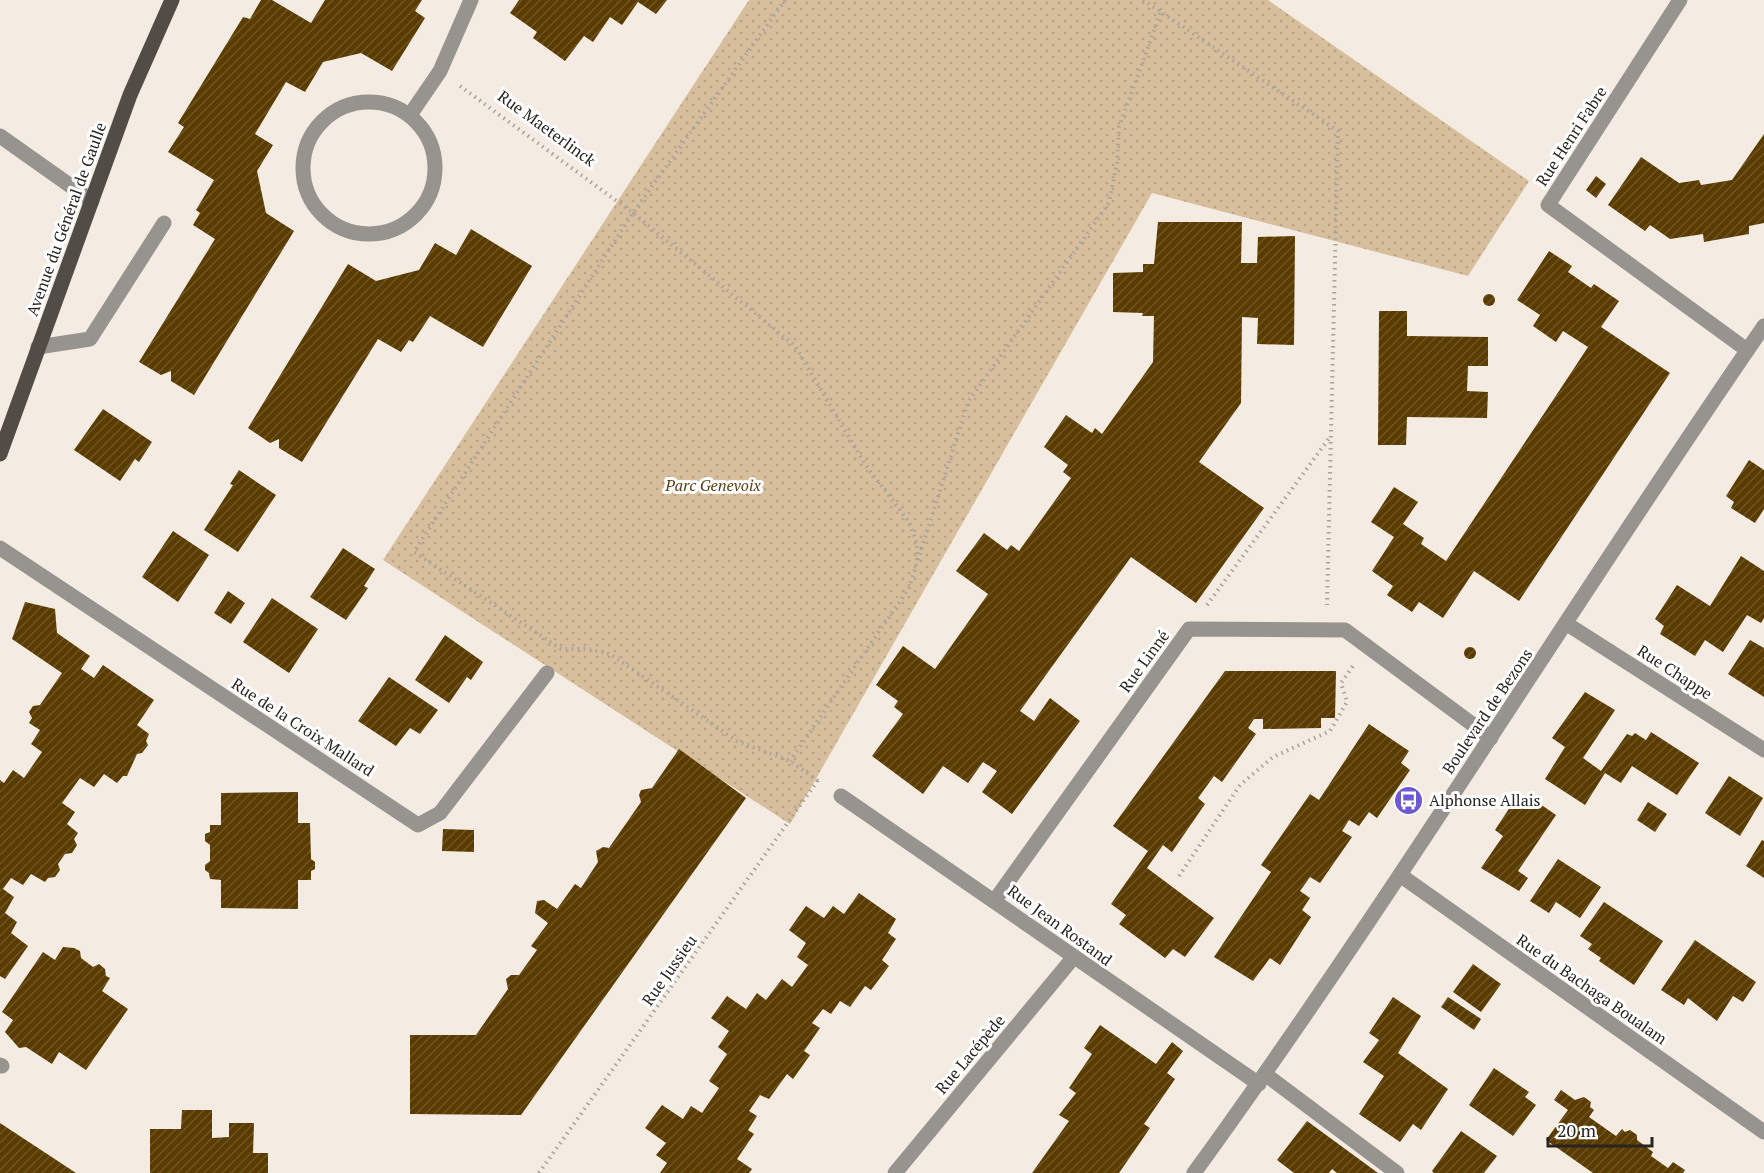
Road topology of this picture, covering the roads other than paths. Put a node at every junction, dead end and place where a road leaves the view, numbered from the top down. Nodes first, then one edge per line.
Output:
1 (172, 0) edge
2 (471, 0) edge
3 (1680, 0) edge
4 (410, 115) junction
5 (0, 136) edge
6 (92, 201) junction
7 (164, 223) dead end
8 (1764, 326) edge
9 (38, 347) junction
10 (1748, 350) junction
11 (0, 454) edge
12 (0, 548) edge
13 (1567, 624) junction
14 (547, 673) dead end
15 (1491, 738) junction
16 (1764, 750) edge
17 (841, 796) road end
18 (1400, 875) junction
19 (995, 900) junction
20 (1073, 958) junction
21 (1262, 1079) junction
22 (1764, 1132) edge
23 (895, 1173) edge
24 (1194, 1173) edge
25 (1397, 1173) edge

1 - 6 main road, Avenue du Général de Gaulle
2 - 4 street
3 - 10 street, Rue Henri Fabre
4 - 4 street
5 - 6 street
6 - 9 main road, Avenue du Général de Gaulle
7 - 9 street
8 - 10 street, Boulevard de Bezons
9 - 11 main road, Avenue du Général de Gaulle
10 - 13 street, Boulevard de Bezons
12 - 14 street, Rue de la Croix Mallard
13 - 15 street, Boulevard de Bezons
13 - 16 street, Rue Chappe
15 - 18 street, Boulevard de Bezons
15 - 19 street, Rue Linné
17 - 19 street, Rue Jean Rostand
18 - 21 street, Boulevard de Bezons
18 - 22 street, Rue du Bachaga Boualam
19 - 20 street, Rue Jean Rostand
20 - 21 street, Rue Jean Rostand
20 - 23 street, Rue Lacépède
21 - 24 street, Boulevard de Bezons
21 - 25 street, Rue Jean Rostand

